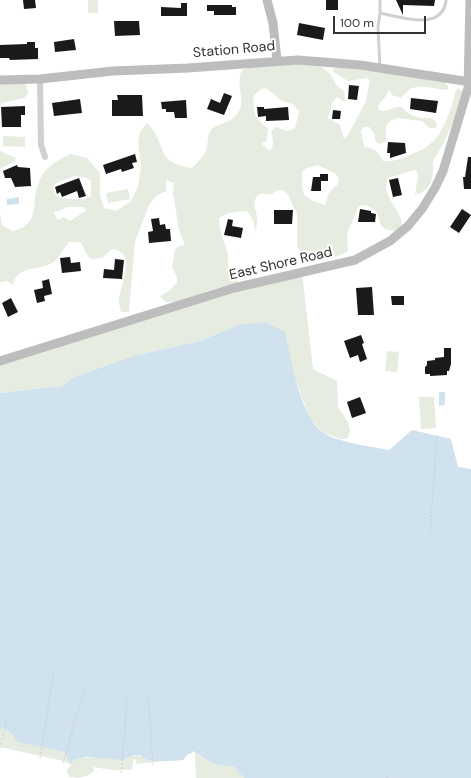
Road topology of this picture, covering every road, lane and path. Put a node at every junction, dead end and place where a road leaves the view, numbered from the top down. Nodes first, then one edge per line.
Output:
1 (267, 0) edge
2 (380, 0) edge
3 (446, 0) edge
4 (470, 0) edge
5 (380, 13) junction
6 (277, 60) junction
7 (380, 68) junction
8 (40, 78) junction
9 (0, 80) edge
10 (470, 82) edge
11 (44, 157) dead end
12 (0, 361) edge
13 (437, 435) dead end
14 (430, 533) dead end
15 (54, 670) dead end
16 (86, 685) dead end
17 (126, 694) dead end
18 (148, 695) dead end
19 (7, 718) dead end
20 (69, 725) dead end
21 (74, 726) junction
22 (0, 748) edge
23 (40, 758) dead end
24 (63, 763) dead end
25 (153, 765) dead end
26 (121, 773) dead end

1 - 6 main road
2 - 5 lane
3 - 5 lane
4 - 10 main road, East Shore Road
5 - 7 lane
6 - 7 main road, Station Road
6 - 8 main road, Station Road
7 - 10 main road, Station Road
8 - 9 main road, Station Road
8 - 11 street
10 - 12 main road, East Shore Road
13 - 14 path
15 - 23 path
16 - 21 path
17 - 26 path
18 - 25 path
19 - 22 path
20 - 21 path
21 - 24 path

